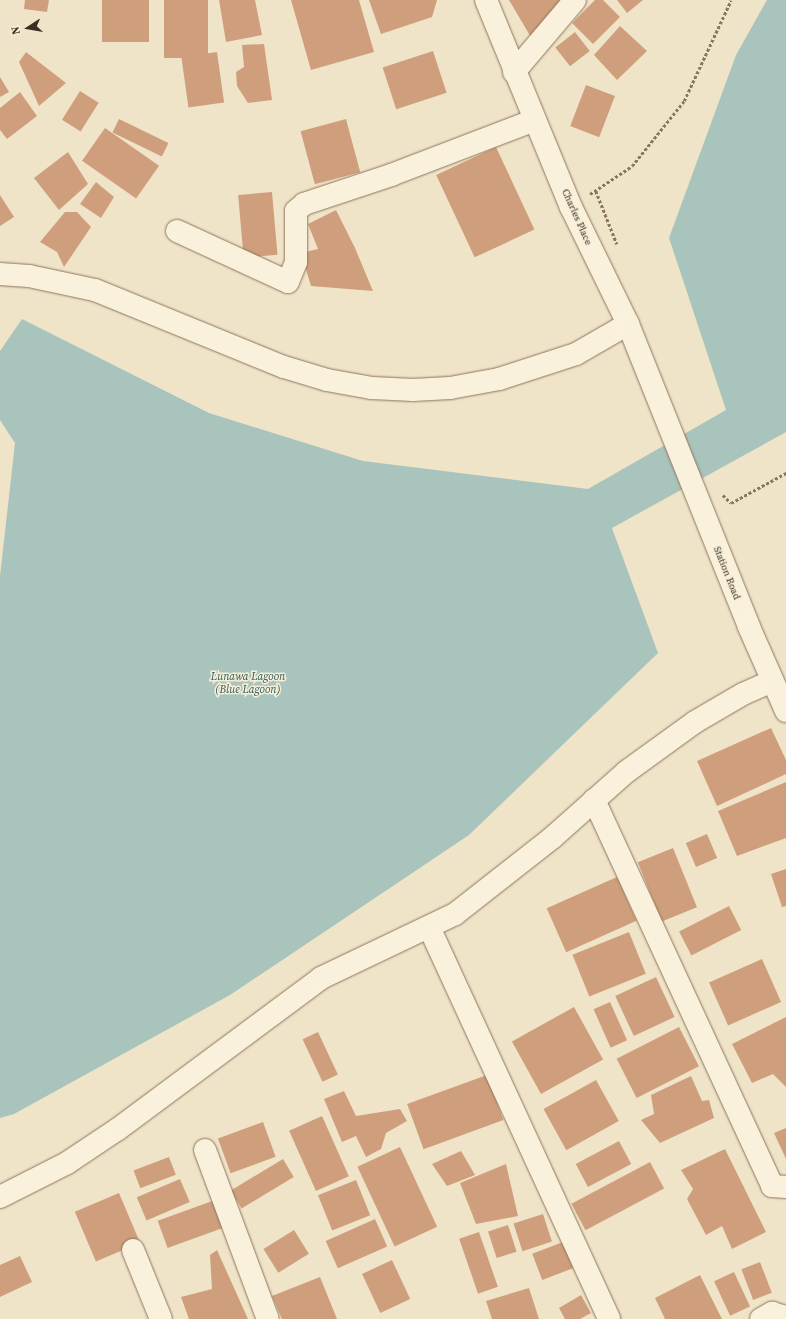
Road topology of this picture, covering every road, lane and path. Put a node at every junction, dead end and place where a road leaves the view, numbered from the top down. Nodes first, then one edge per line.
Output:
1 (486, 0) edge
2 (575, 0) edge
3 (731, 0) edge
4 (514, 72) junction
5 (535, 120) junction
6 (571, 207) junction
7 (176, 231) dead end
8 (0, 274) edge
9 (628, 324) junction
10 (671, 433) joint
11 (786, 473) edge
12 (720, 494) dead end
13 (772, 681) junction
14 (786, 711) edge
15 (594, 800) junction
16 (429, 927) junction
17 (205, 1150) dead end
18 (786, 1187) edge
19 (0, 1197) edge
20 (133, 1250) dead end
21 (786, 1317) edge
22 (162, 1319) edge
23 (268, 1319) edge
24 (609, 1319) edge
25 (761, 1319) edge

1 - 4 street, Charles Place
2 - 4 street
3 - 6 path
4 - 5 street, Charles Place
5 - 6 street, Charles Place
5 - 7 street
6 - 9 street, Charles Place
8 - 9 street
9 - 10 street, Charles Place
10 - 13 street, Station Road
11 - 12 path
13 - 14 street, Station Road
13 - 15 street
15 - 16 street
15 - 18 street
16 - 19 street
16 - 24 street
17 - 23 street
20 - 22 street
21 - 25 street

